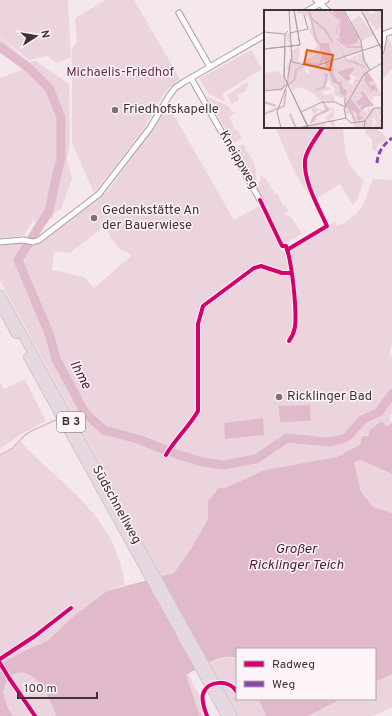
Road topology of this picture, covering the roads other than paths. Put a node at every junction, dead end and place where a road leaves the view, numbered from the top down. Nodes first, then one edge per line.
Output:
1 (326, 0) edge
2 (318, 2) edge
3 (308, 10) edge
4 (327, 10) edge
5 (179, 13) dead end
6 (392, 31) edge
7 (382, 35) edge
8 (264, 37) edge
9 (210, 67) junction
10 (191, 78) junction
11 (260, 200) dead end
12 (0, 242) edge
13 (0, 294) edge
14 (0, 305) edge
15 (139, 552) junction
16 (220, 698) junction
17 (226, 716) edge
18 (233, 716) edge

1 - 2 street
2 - 3 street
2 - 4 street
5 - 9 street
6 - 7 street
8 - 9 street
9 - 10 street
10 - 11 street, Kneippweg
10 - 12 street
13 - 15 highway, Südschnellweg / B 3
14 - 15 highway, Südschnellweg / B 3
15 - 16 highway, Südschnellweg / B 3
16 - 17 highway, Südschnellweg / B 3
16 - 18 highway, Südschnellweg / B 3

